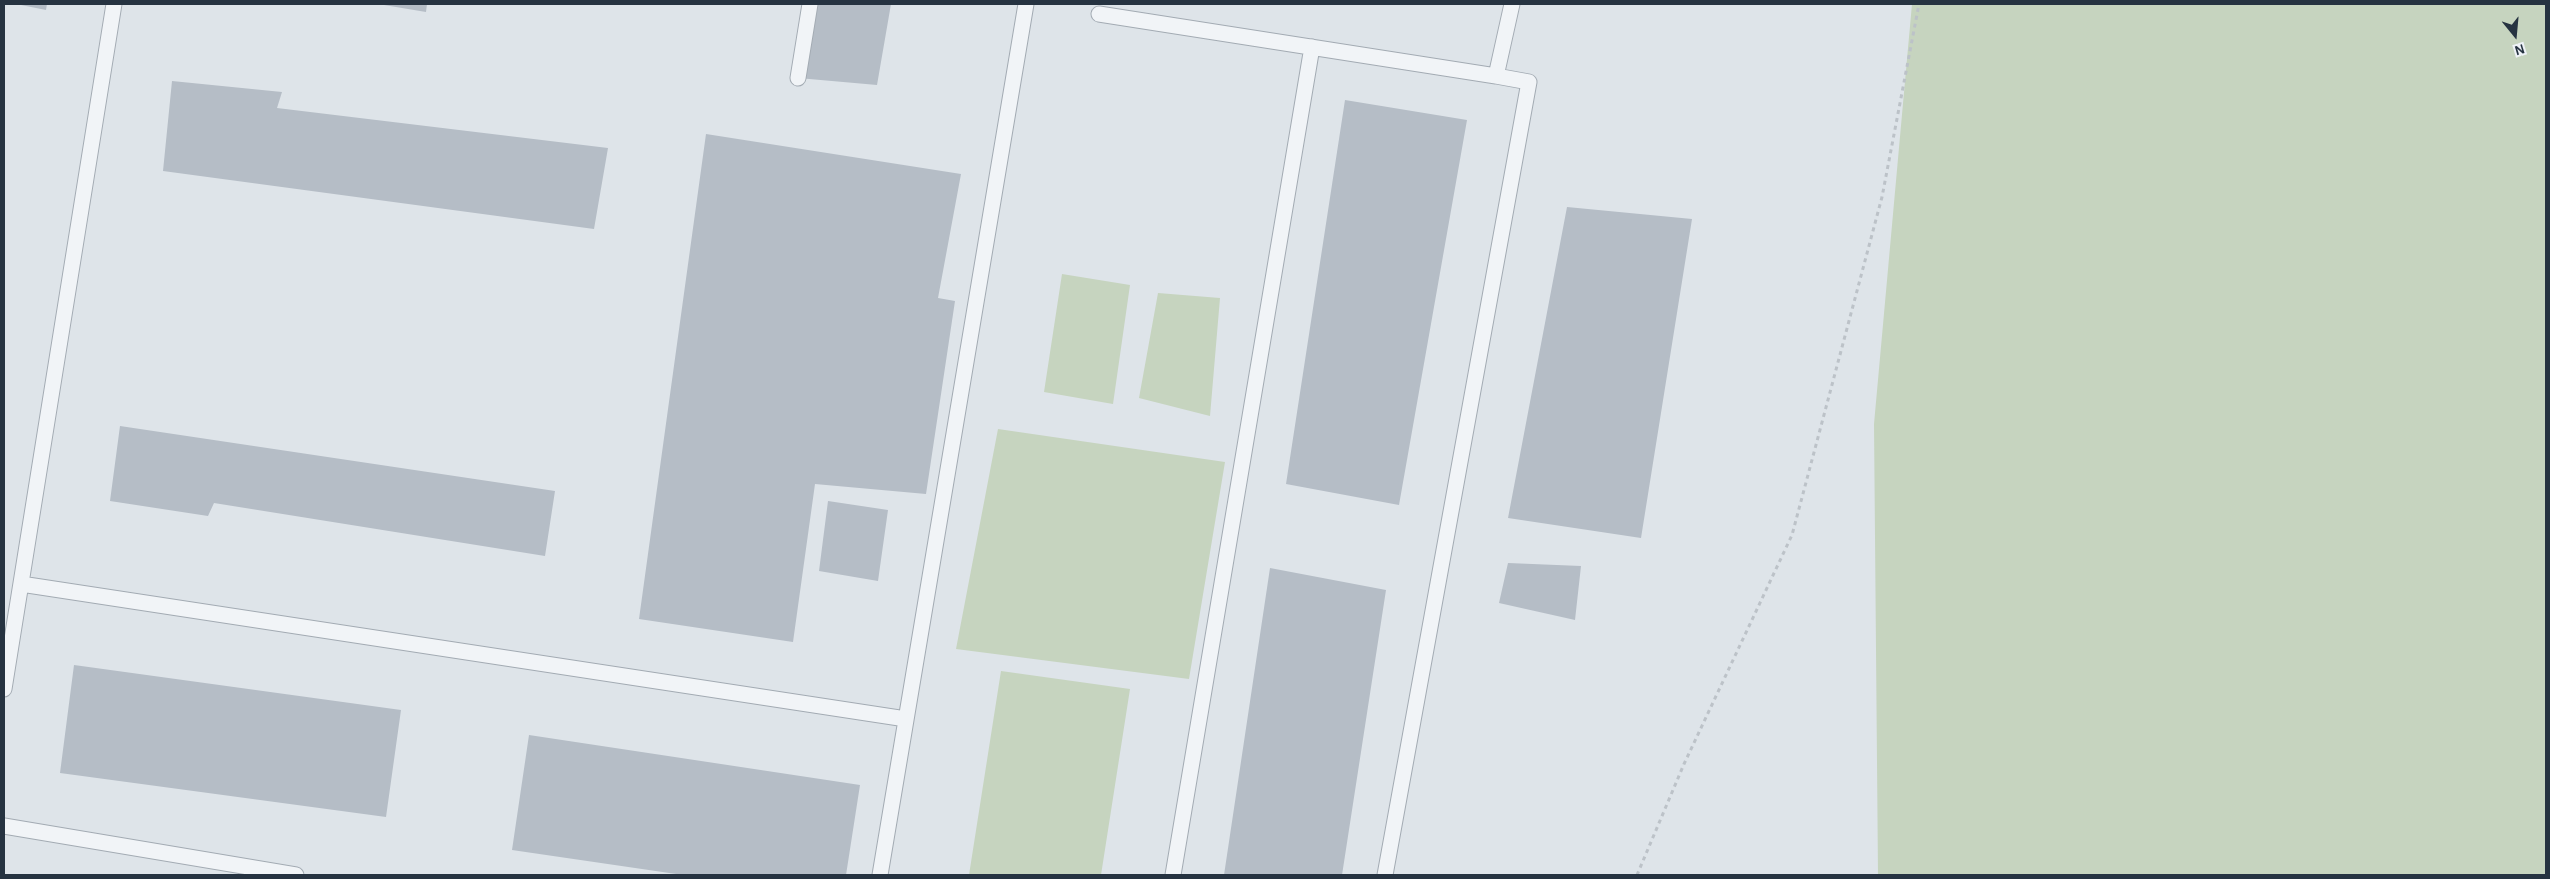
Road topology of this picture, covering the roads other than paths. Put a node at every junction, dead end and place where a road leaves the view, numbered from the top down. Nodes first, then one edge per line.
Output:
1 (114, 4) edge
2 (810, 4) edge
3 (1026, 4) edge
4 (1512, 4) edge
5 (1099, 14) dead end
6 (1312, 47) junction
7 (1496, 76) junction
8 (798, 78) dead end
9 (21, 584) junction
10 (4, 689) edge
11 (906, 719) junction
12 (4, 826) edge
13 (296, 875) edge
14 (880, 875) edge
15 (1173, 875) edge
16 (1385, 875) edge

1 - 9 lane
2 - 8 lane
3 - 11 lane
4 - 7 lane
5 - 6 lane
6 - 7 lane
6 - 15 lane
7 - 16 lane
9 - 10 lane
9 - 11 lane
11 - 14 lane
12 - 13 lane

